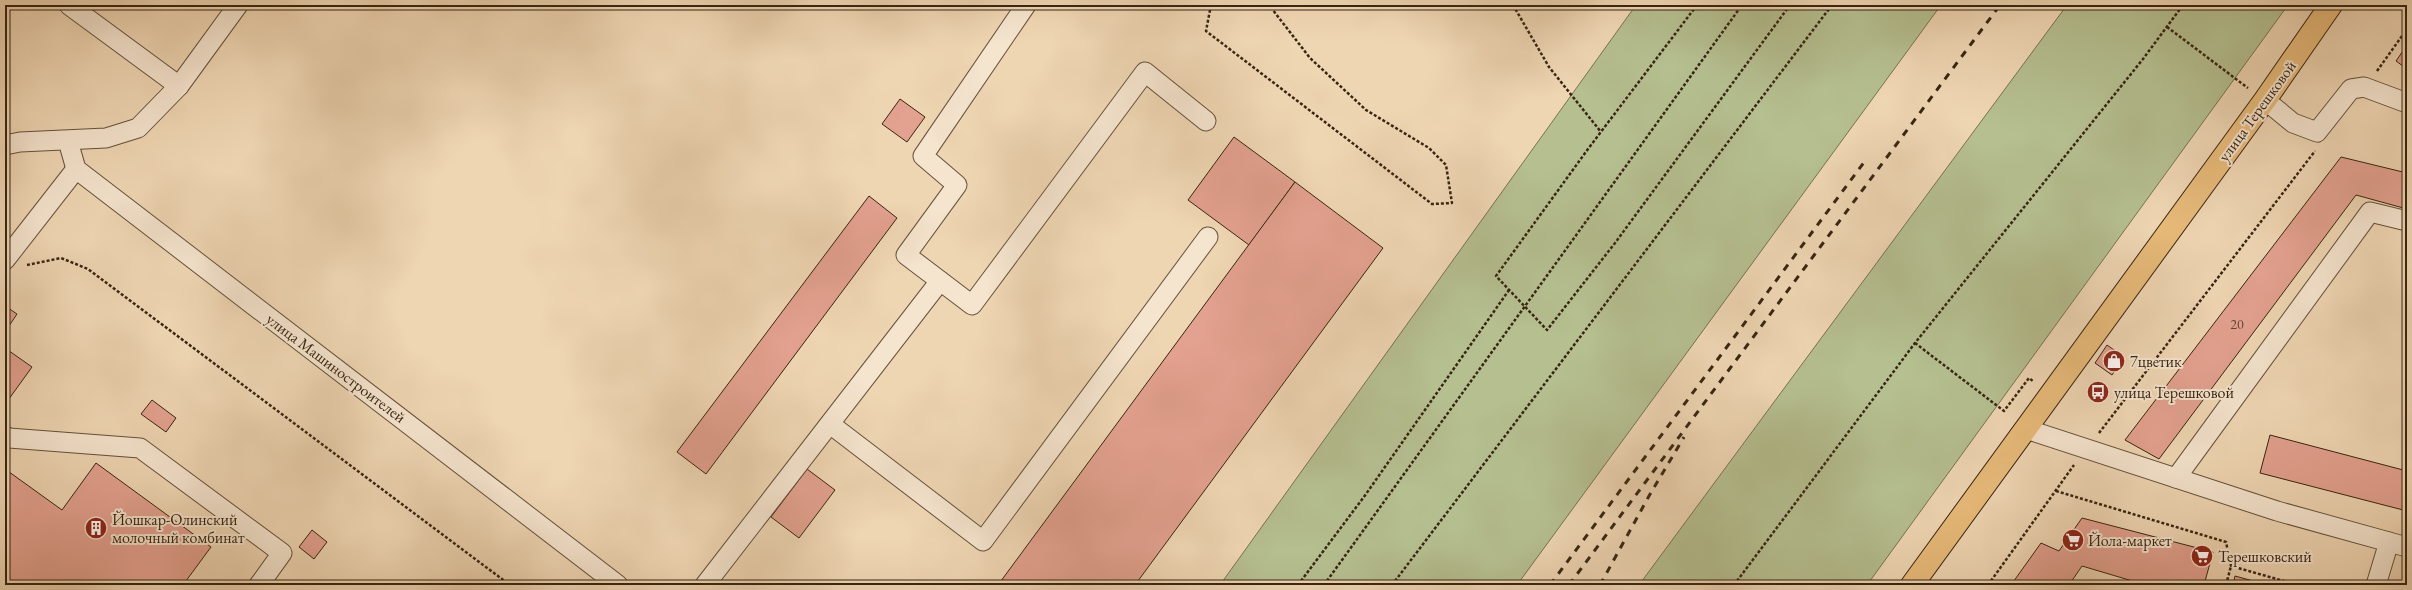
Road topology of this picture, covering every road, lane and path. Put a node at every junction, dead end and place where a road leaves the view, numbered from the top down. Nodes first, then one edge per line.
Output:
1 (69, 5) edge
2 (238, 5) edge
3 (1026, 5) edge
4 (1211, 5) edge
5 (1269, 5) edge
6 (1513, 5) edge
7 (1697, 5) edge
8 (1742, 5) edge
9 (1790, 5) edge
10 (1832, 5) edge
11 (2184, 5) edge
12 (2332, 5) edge
13 (2167, 27) junction
14 (2407, 29) edge
15 (179, 86) junction
16 (2364, 87) junction
17 (2265, 100) junction
18 (2407, 104) edge
19 (1206, 121) dead end
20 (1601, 132) junction
21 (68, 141) junction
22 (5, 145) edge
23 (2316, 150) dead end
24 (76, 169) junction
25 (2407, 221) edge
26 (1208, 237) dead end
27 (13, 263) edge
28 (940, 281) junction
29 (1509, 290) junction
30 (1525, 307) junction
31 (1915, 343) junction
32 (2051, 394) junction
33 (830, 424) junction
34 (2026, 429) junction
35 (5, 436) edge
36 (2086, 449) junction
37 (2176, 478) junction
38 (2056, 491) junction
39 (2398, 545) edge
40 (2231, 566) junction
41 (259, 585) edge
42 (510, 585) edge
43 (618, 585) edge
44 (705, 585) edge
45 (1298, 585) edge
46 (1324, 585) edge
47 (1392, 585) edge
48 (1734, 585) edge
49 (1912, 585) edge
50 (1988, 585) edge
51 (2226, 585) edge
52 (2298, 585) edge
53 (2376, 585) edge

1 - 15 street
2 - 15 street
3 - 28 street
4 - 5 path
6 - 20 path
7 - 20 path
8 - 30 path
9 - 30 path
10 - 47 path
11 - 13 path
12 - 17 main road, улица Терешковой
13 - 17 path
13 - 31 path
14 - 16 path
15 - 21 street
16 - 17 street
16 - 18 street
17 - 32 main road, улица Терешковой
19 - 28 street
20 - 29 path
21 - 22 street
21 - 24 street
23 - 36 path
24 - 27 street
24 - 43 street, улица Машиностроителей
25 - 37 street
26 - 33 street
27 - 42 path
28 - 33 street
29 - 30 path
29 - 45 path
30 - 46 path
31 - 32 path
31 - 48 path
32 - 34 main road, улица Терешковой
33 - 44 street
34 - 36 street
34 - 49 main road, улица Терешковой
35 - 41 street
36 - 37 street
36 - 38 path
37 - 39 street
38 - 40 path
38 - 50 path
39 - 53 street
40 - 51 path
40 - 52 path

